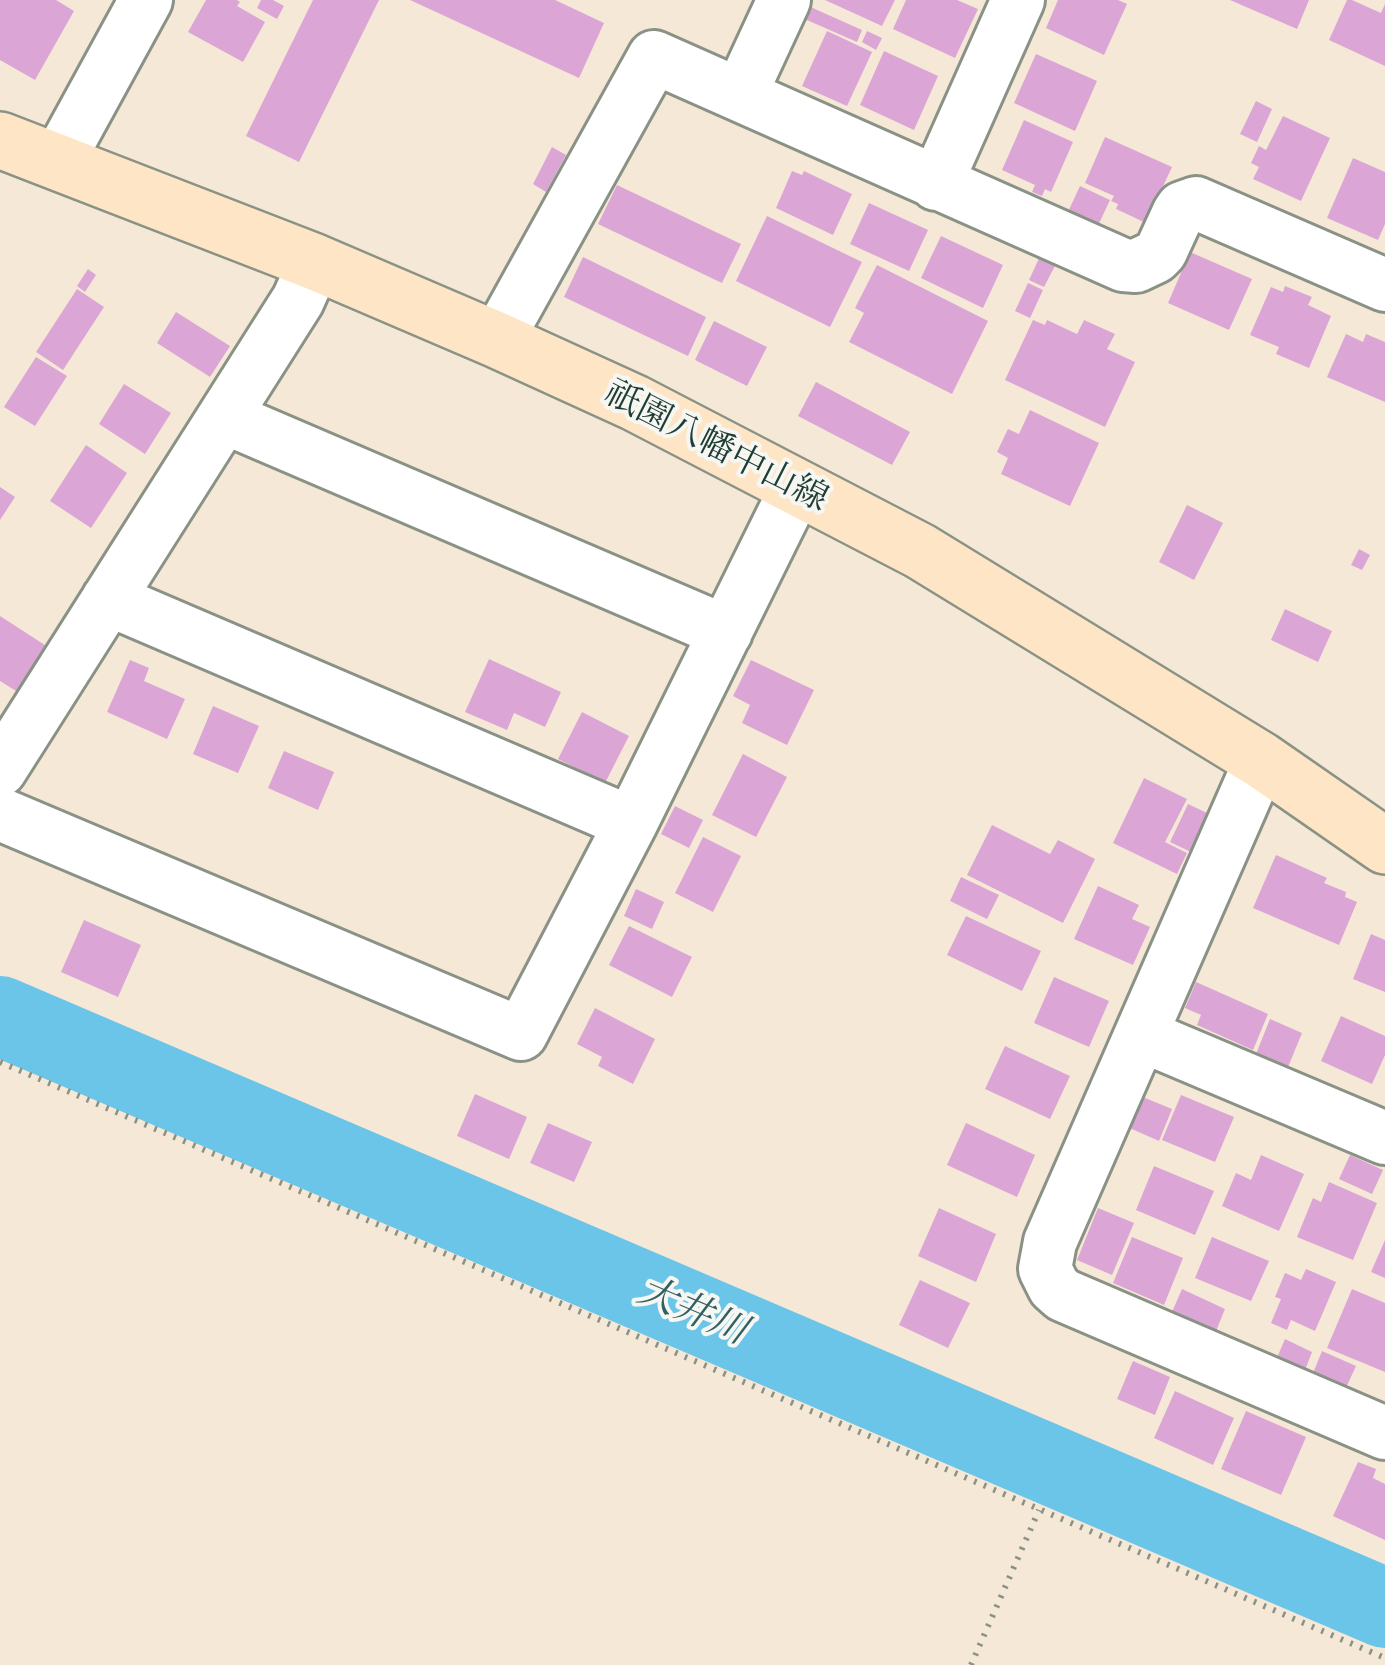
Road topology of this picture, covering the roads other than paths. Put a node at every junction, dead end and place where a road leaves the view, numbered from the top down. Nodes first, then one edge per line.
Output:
1 (146, 0) edge
2 (784, 0) edge
3 (1018, 0) edge
4 (740, 96) junction
5 (0, 140) edge
6 (58, 161) junction
7 (936, 184) junction
8 (315, 262) junction
9 (1385, 285) edge
10 (497, 340) junction
11 (224, 416) junction
12 (797, 487) junction
13 (108, 600) junction
14 (726, 632) junction
15 (1260, 760) junction
16 (0, 770) edge
17 (0, 814) edge
18 (631, 824) junction
19 (1385, 846) edge
20 (1141, 1035) junction
21 (1385, 1138) edge
22 (1385, 1433) edge

1 - 6 street
2 - 4 street
3 - 7 street
4 - 7 street
4 - 10 street
5 - 6 main road, 祇園八幡中山線
6 - 8 main road, 祇園八幡中山線
7 - 9 street
8 - 10 main road, 祇園八幡中山線
8 - 11 street
10 - 12 main road, 祇園八幡中山線
11 - 13 street
11 - 14 street
12 - 14 street
12 - 15 main road, 祇園八幡中山線
13 - 16 street
13 - 18 street
14 - 18 street
15 - 19 main road, 祇園八幡中山線
15 - 20 street
17 - 18 street
20 - 21 street
20 - 22 street

